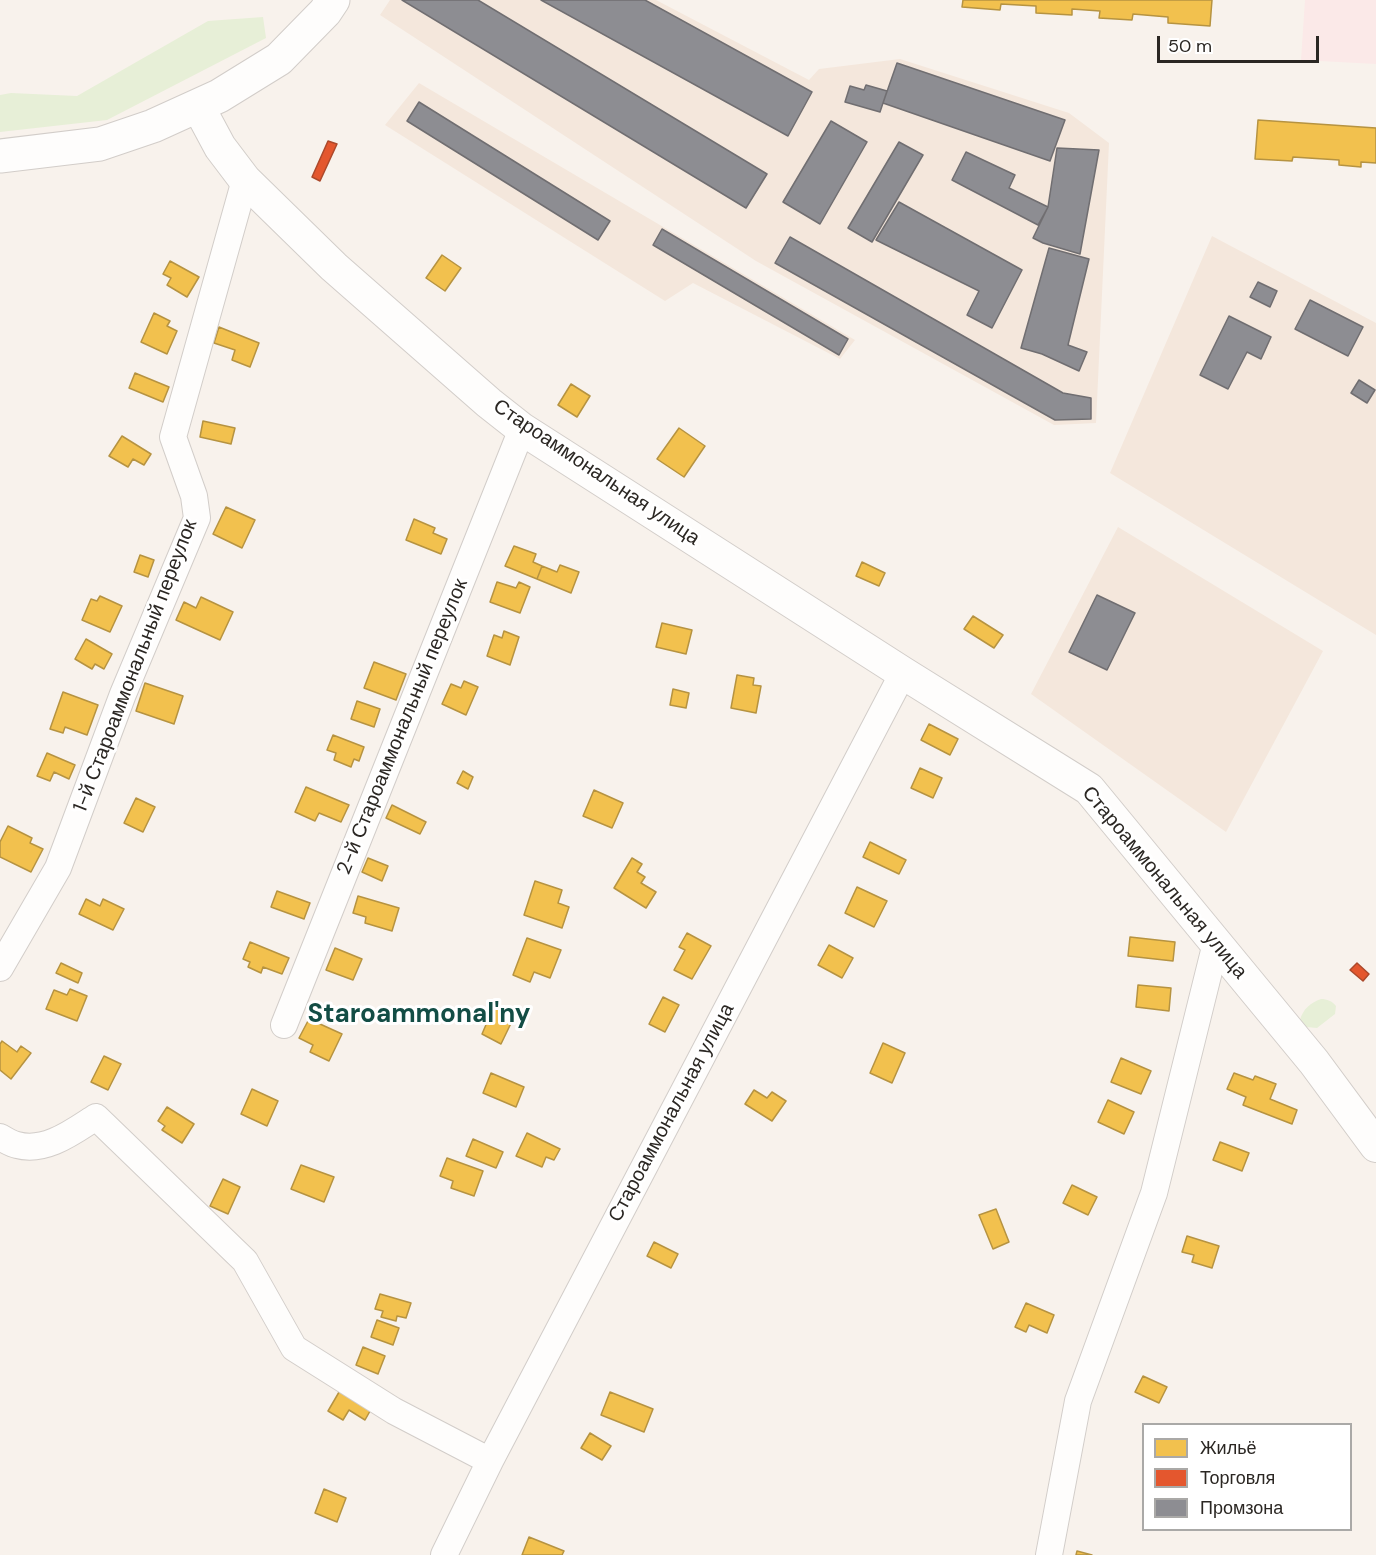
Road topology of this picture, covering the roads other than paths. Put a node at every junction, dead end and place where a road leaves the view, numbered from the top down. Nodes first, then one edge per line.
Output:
1 (329, 6) edge
2 (198, 106) junction
3 (0, 156) edge
4 (245, 180) junction
5 (522, 429) junction
6 (903, 673) junction
7 (1216, 943) junction
8 (0, 968) edge
9 (284, 1025) dead end
10 (0, 1137) edge
11 (1376, 1146) edge
12 (490, 1461) junction
13 (444, 1555) edge
14 (1049, 1555) edge

1 - 2 main road
2 - 3 main road
2 - 4 street, Староаммональная улица
4 - 5 street, Староаммональная улица
4 - 8 street, 1-й Староаммональный переулок
5 - 6 street, Староаммональная улица
5 - 9 street, 2-й Староаммональный переулок
6 - 7 street, Староаммональная улица
6 - 12 street, Староаммональная улица
7 - 11 street, Староаммональная улица
7 - 14 street
10 - 12 street
12 - 13 street, Староаммональная улица

